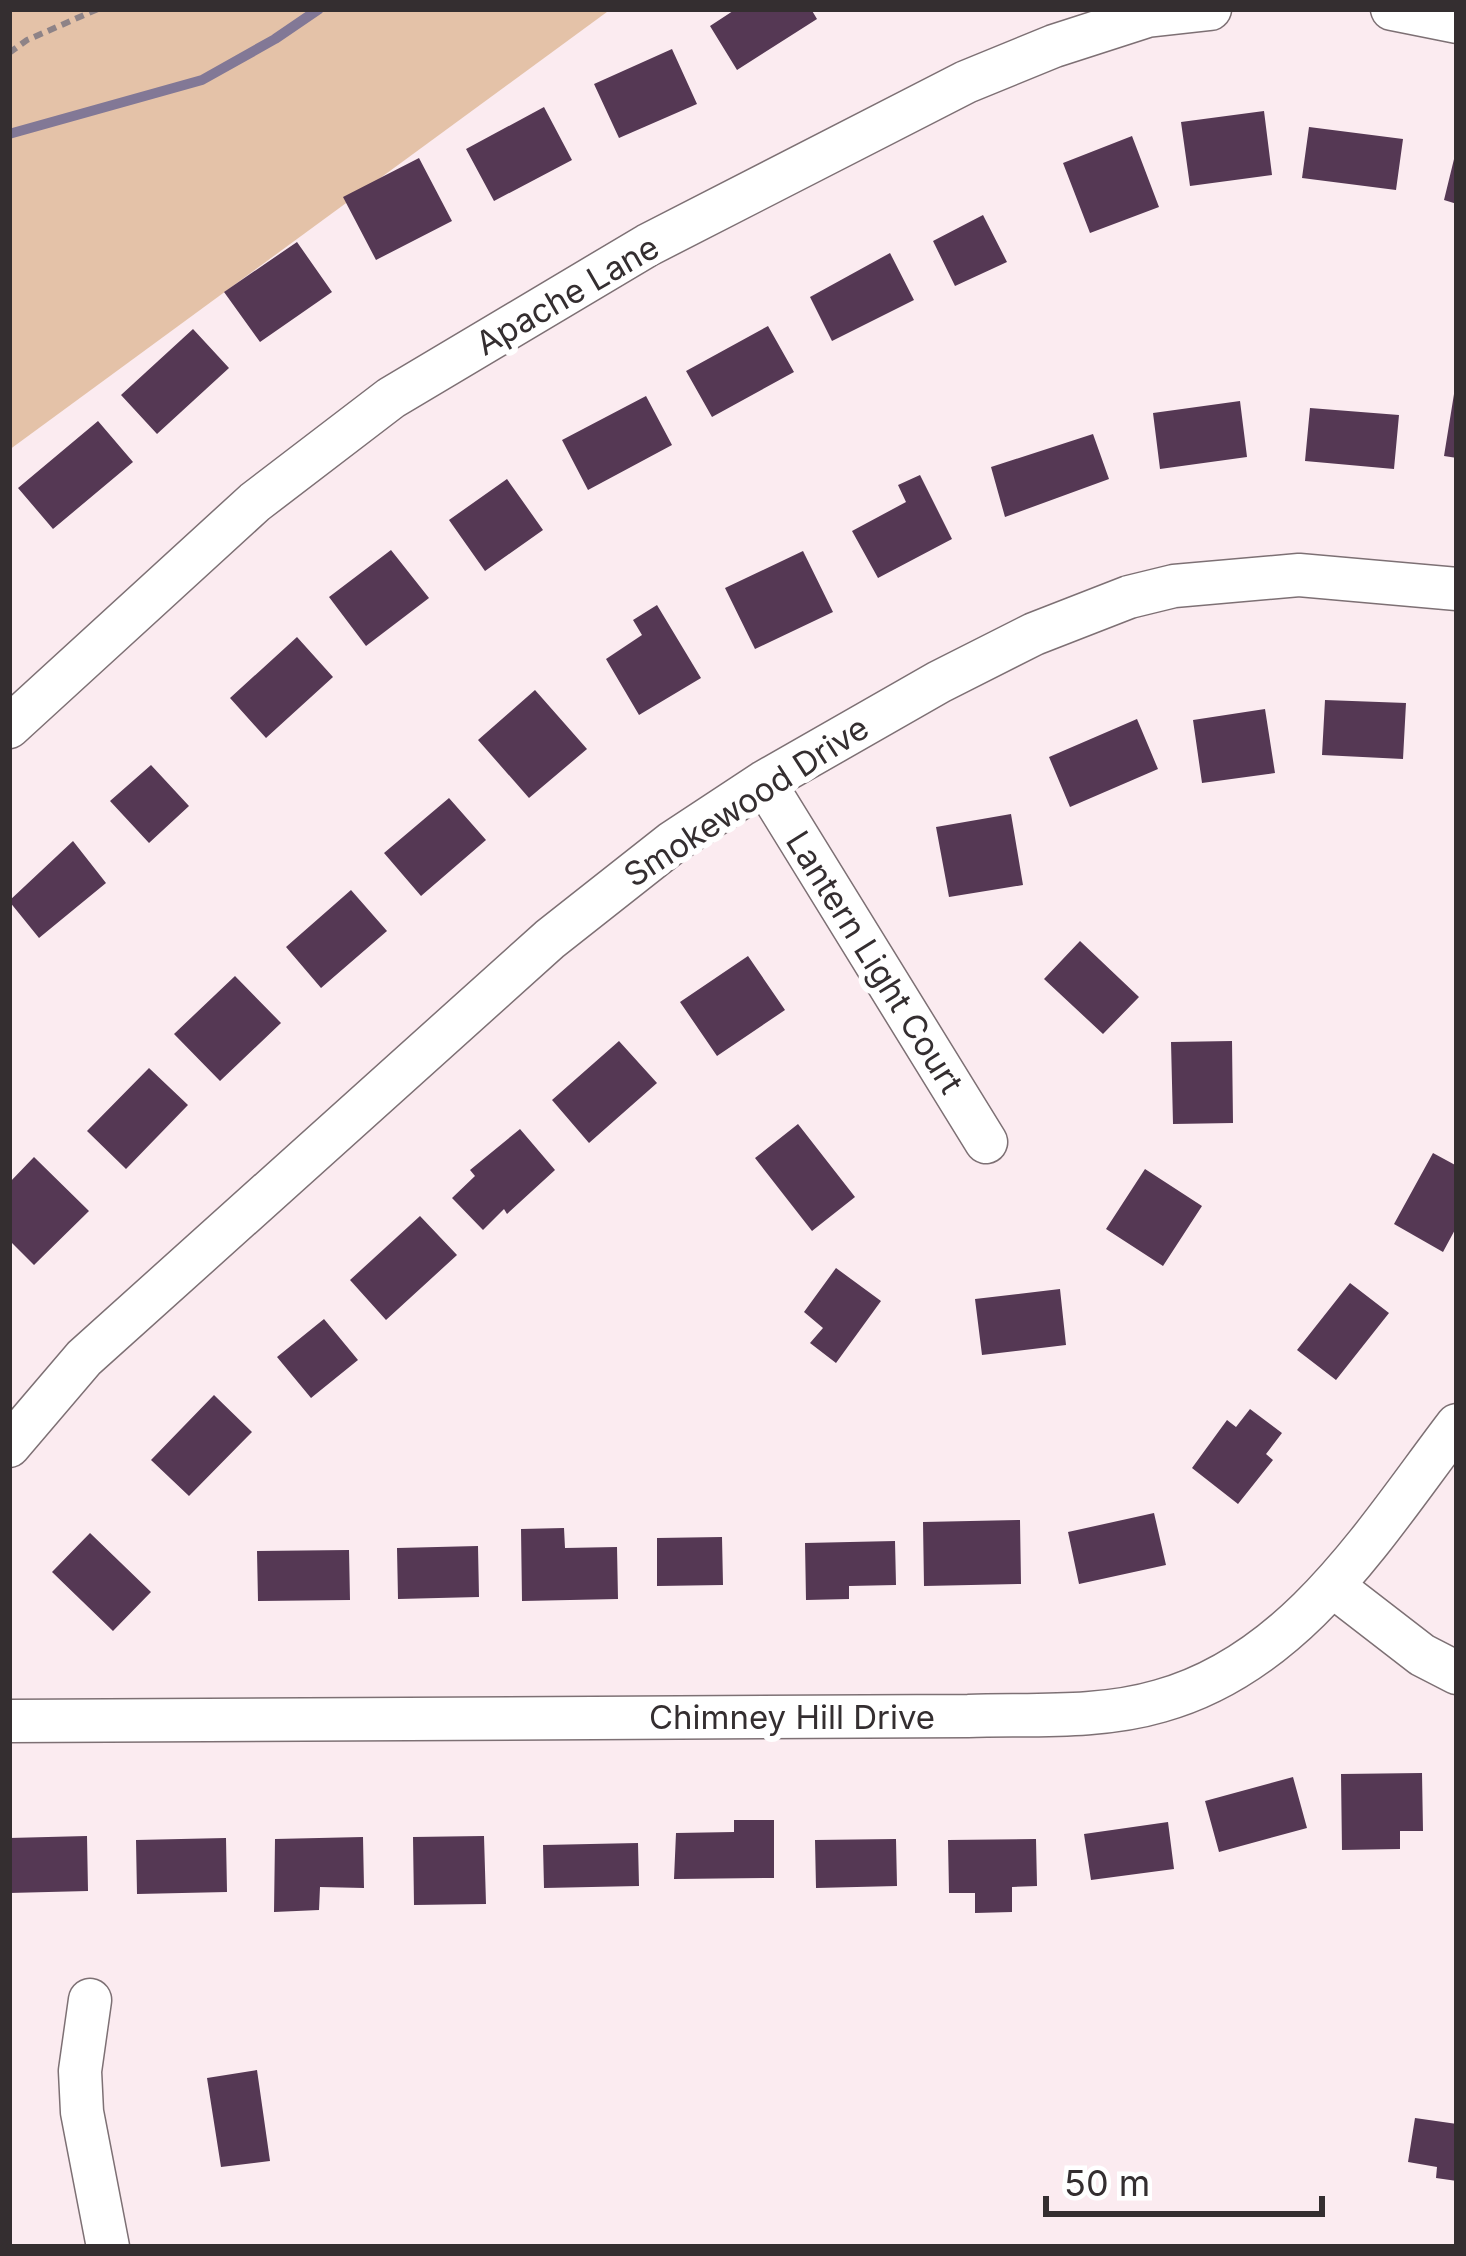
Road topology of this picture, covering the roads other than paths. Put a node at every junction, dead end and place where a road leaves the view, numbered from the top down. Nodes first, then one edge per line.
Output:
1 (1210, 9) edge
2 (1392, 9) edge
3 (1457, 22) edge
4 (1457, 589) edge
5 (9, 727) edge
6 (764, 782) junction
7 (986, 1142) dead end
8 (1457, 1425) edge
9 (9, 1446) edge
10 (1334, 1587) junction
11 (1457, 1673) edge
12 (9, 1721) edge
13 (90, 2000) dead end
14 (108, 2247) edge

1 - 5 street, Apache Lane
2 - 3 street
4 - 6 street, Smokewood Drive
6 - 7 street, Lantern Light Court
6 - 9 street, Smokewood Drive
8 - 10 street, Chimney Hill Drive
10 - 11 street
10 - 12 street, Chimney Hill Drive
13 - 14 street

